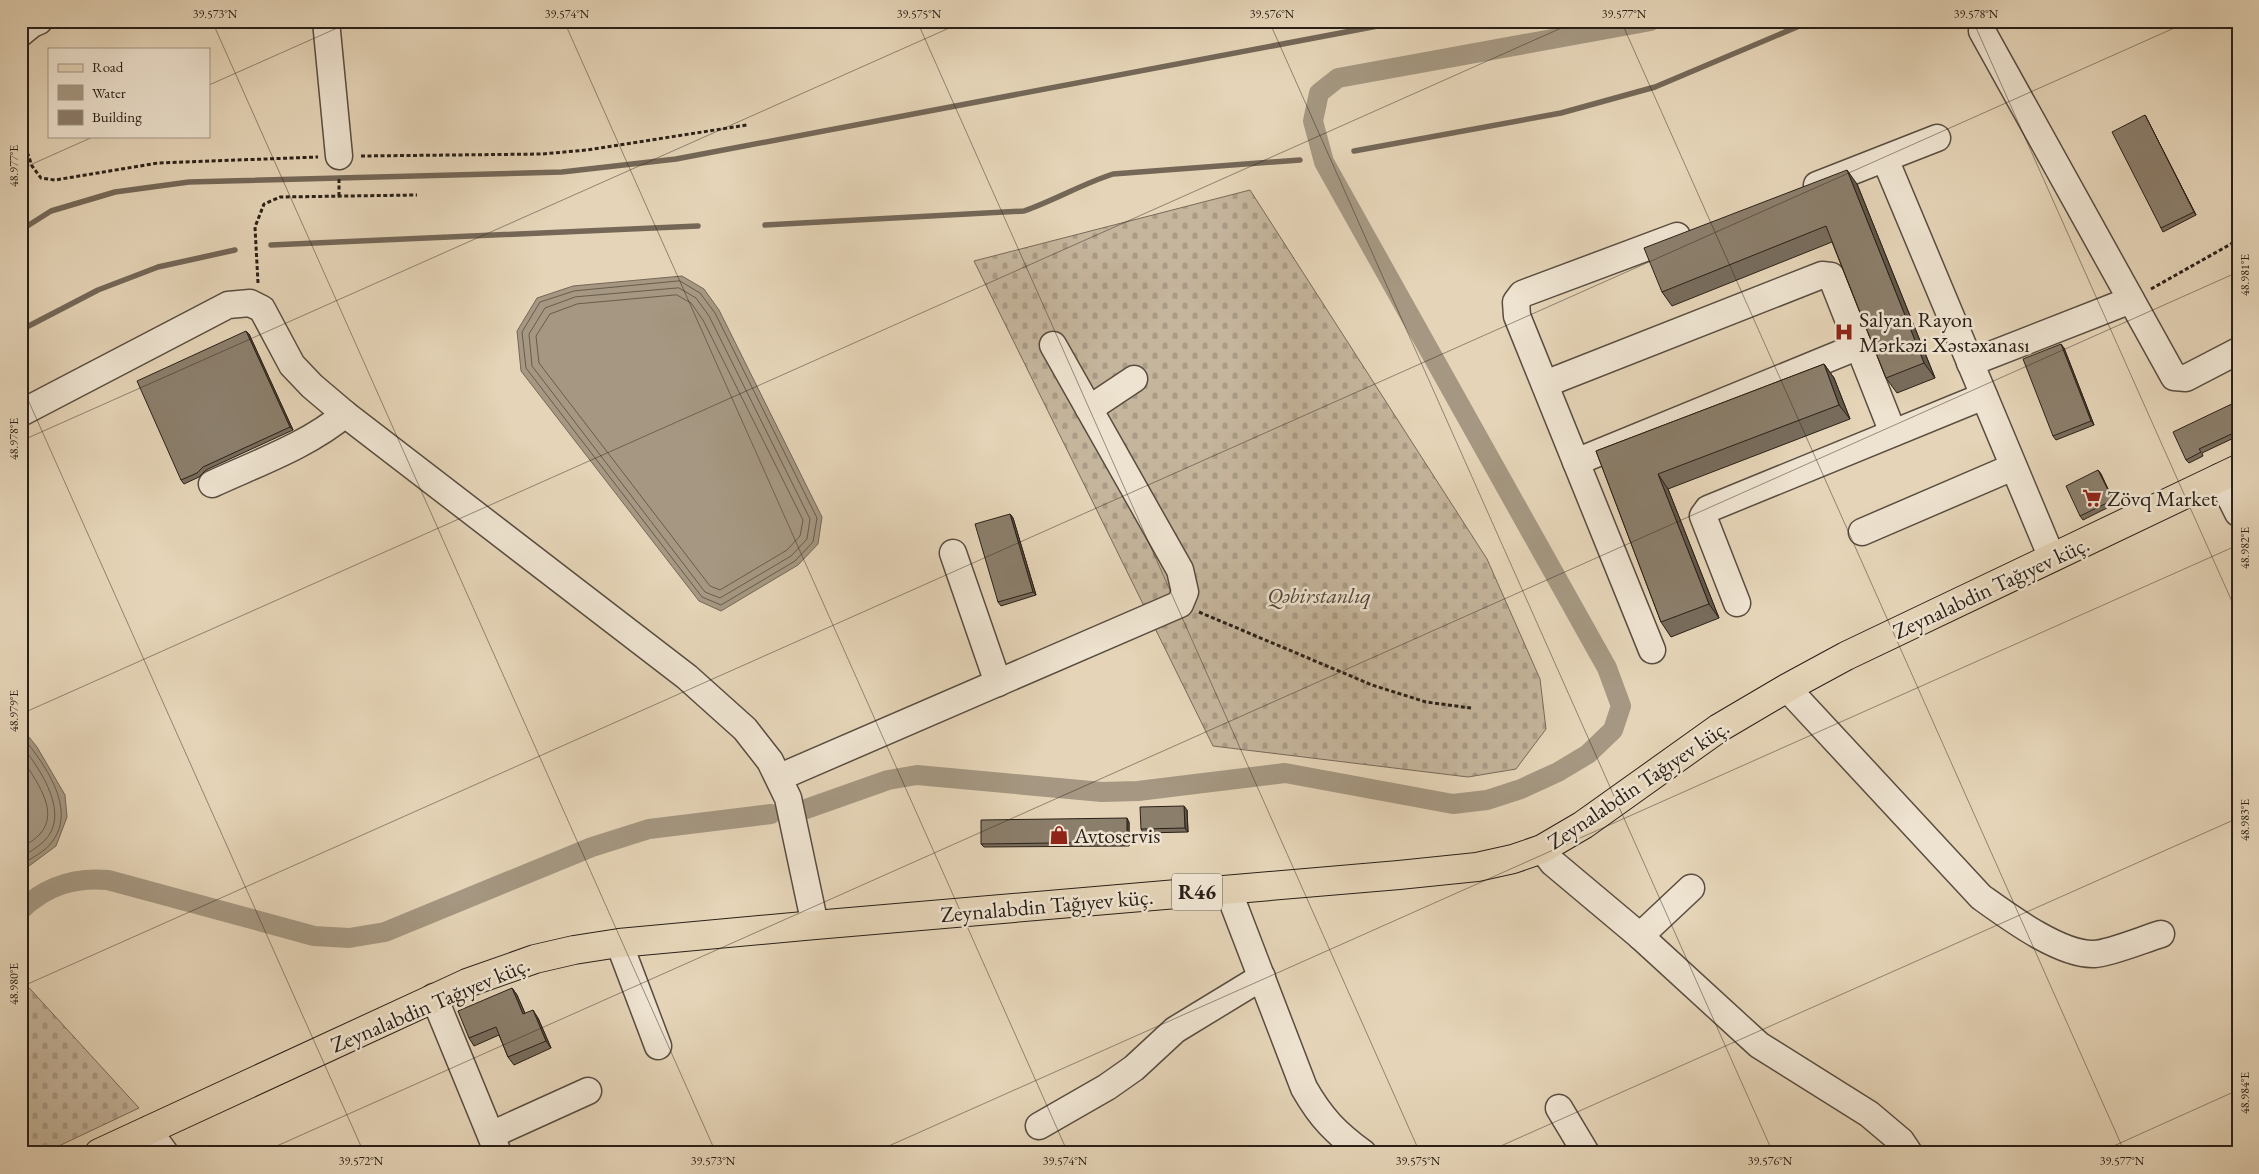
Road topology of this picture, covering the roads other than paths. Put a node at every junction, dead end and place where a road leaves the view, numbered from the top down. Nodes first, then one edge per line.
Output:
1 (39, 21) edge
2 (326, 21) edge
3 (1982, 31) dead end
4 (21, 33) edge
5 (1938, 138) dead end
6 (339, 156) road end
7 (1885, 159) junction
8 (1792, 194) edge
9 (1699, 228) edge
10 (2131, 300) junction
11 (1053, 345) dead end
12 (1859, 346) junction
13 (2238, 351) edge
14 (1970, 363) junction
15 (1134, 379) dead end
16 (1545, 384) junction
17 (1984, 396) junction
18 (1089, 409) junction
19 (21, 413) edge
20 (345, 414) junction
21 (1893, 433) junction
22 (1576, 462) junction
23 (2013, 467) junction
24 (2229, 473) edge
25 (212, 484) dead end
26 (2238, 513) edge
27 (1862, 532) dead end
28 (953, 553) dead end
29 (2052, 558) junction
30 (1737, 603) dead end
31 (1652, 650) dead end
32 (998, 683) junction
33 (1787, 688) junction
34 (780, 777) junction
35 (1542, 849) junction
36 (1691, 888) dead end
37 (1228, 890) junction
38 (816, 924) junction
39 (2161, 934) dead end
40 (1640, 936) junction
41 (619, 943) junction
42 (1262, 978) junction
43 (434, 997) junction
44 (658, 1046) dead end
45 (588, 1091) dead end
46 (1559, 1108) dead end
47 (1038, 1126) dead end
48 (148, 1130) junction
49 (495, 1144) edge
50 (99, 1153) edge
51 (165, 1153) edge
52 (1363, 1153) edge
53 (1586, 1153) edge
54 (1909, 1153) edge

1 - 4 street
2 - 6 street
3 - 10 street
5 - 7 street
7 - 8 street
7 - 14 street
9 - 16 street
10 - 13 street
10 - 14 street
11 - 18 street
12 - 16 street
12 - 21 street
12 - 22 street
14 - 17 street
15 - 18 street
16 - 22 street
17 - 21 street
17 - 23 street
18 - 32 street
19 - 20 street
20 - 25 street
20 - 34 street
21 - 30 street
22 - 31 street
23 - 27 street
23 - 29 street
24 - 26 street
24 - 29 main road, Zeynalabdin Tağıyev küç. / R46
28 - 32 street
29 - 33 main road, Zeynalabdin Tağıyev küç. / R46
32 - 34 street
33 - 35 main road, Zeynalabdin Tağıyev küç. / R46
33 - 39 street
34 - 38 street
35 - 37 main road, Zeynalabdin Tağıyev küç. / R46
35 - 40 street
36 - 40 street
37 - 38 main road, Zeynalabdin Tağıyev küç. / R46
37 - 42 street
38 - 41 main road, Zeynalabdin Tağıyev küç. / R46
40 - 54 street
41 - 43 main road, Zeynalabdin Tağıyev küç. / R46
41 - 44 street
42 - 47 street
42 - 52 street
43 - 48 main road, Zeynalabdin Tağıyev küç. / R46
43 - 49 street
45 - 49 street
46 - 53 street
48 - 50 main road, Zeynalabdin Tağıyev küç. / R46
48 - 51 street

